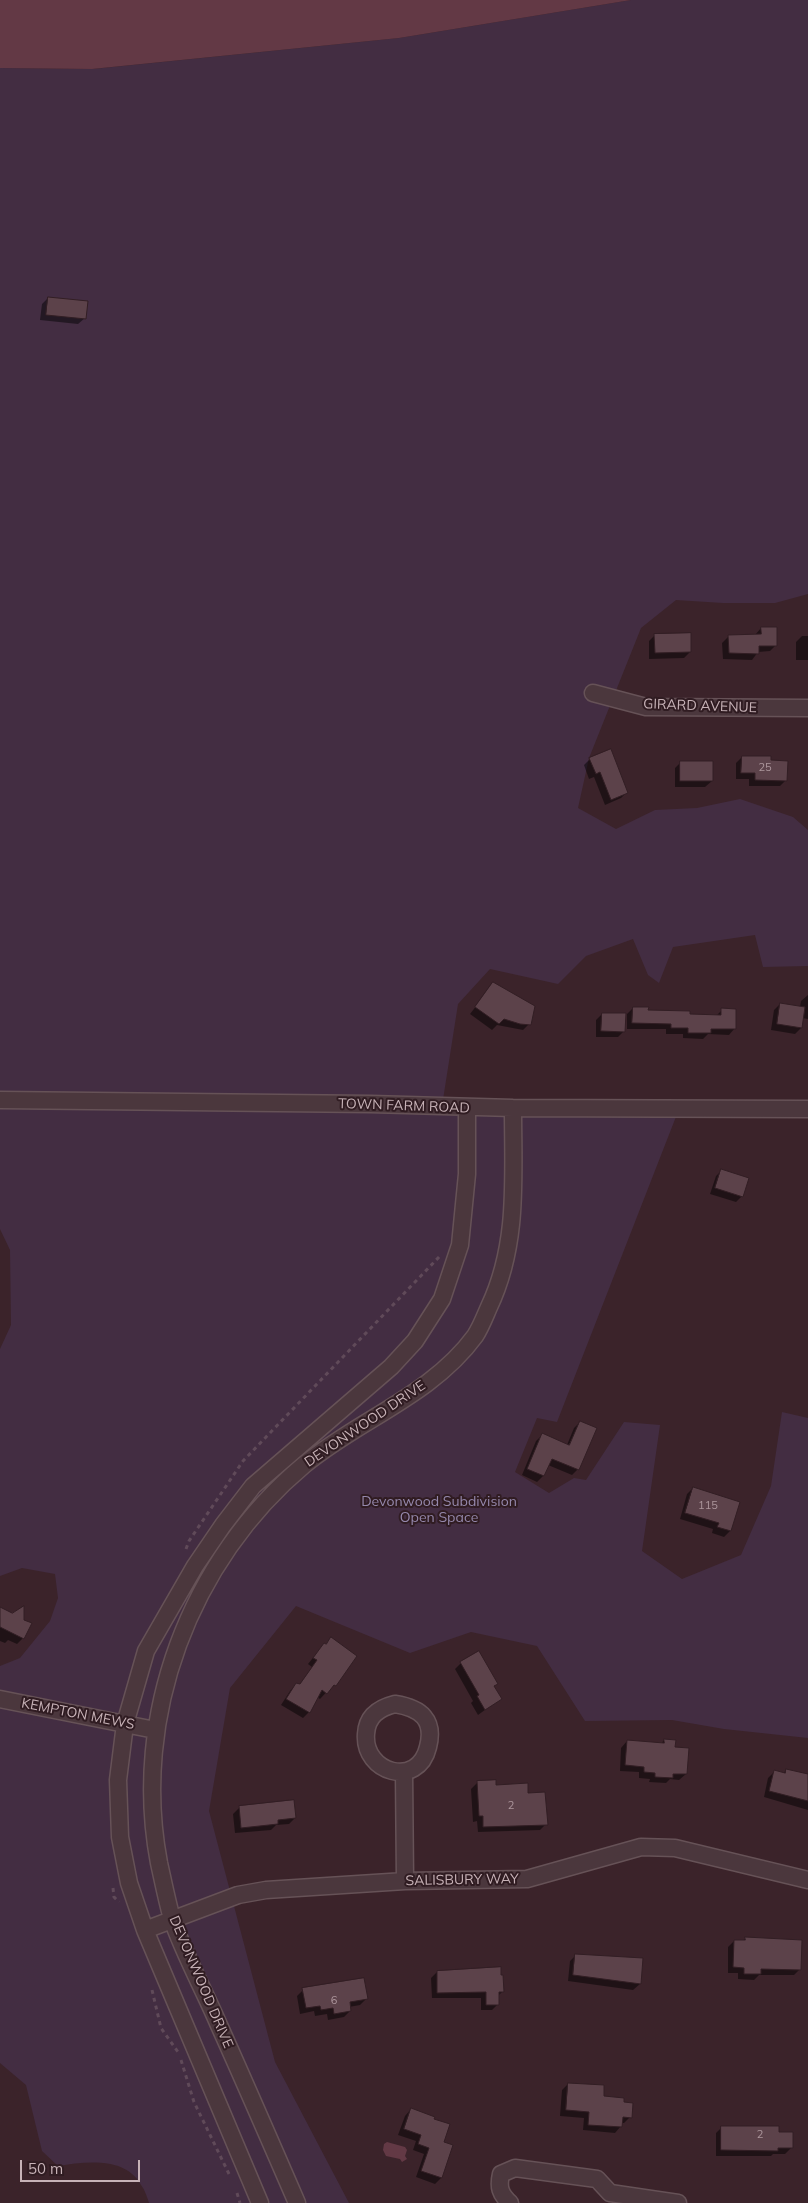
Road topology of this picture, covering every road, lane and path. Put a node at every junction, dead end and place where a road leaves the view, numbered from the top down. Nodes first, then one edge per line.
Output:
1 (593, 693) dead end
2 (808, 708) edge
3 (0, 1100) edge
4 (467, 1108) junction
5 (513, 1108) junction
6 (808, 1109) edge
7 (443, 1252) dead end
8 (184, 1556) dead end
9 (0, 1699) edge
10 (125, 1724) junction
11 (155, 1730) junction
12 (404, 1772) junction
13 (112, 1879) dead end
14 (808, 1880) edge
15 (405, 1881) junction
16 (120, 1904) dead end
17 (173, 1920) junction
18 (145, 1930) junction
19 (151, 1982) dead end
20 (235, 2183) dead end
21 (237, 2192) dead end
22 (605, 2198) edge
23 (240, 2203) edge
24 (260, 2203) edge
25 (297, 2203) edge
26 (510, 2203) edge
27 (678, 2203) edge

1 - 2 street, GIRARD AVENUE
3 - 4 street, TOWN FARM ROAD
4 - 5 street, TOWN FARM ROAD
4 - 10 street, DEVONWOOD DRIVE
5 - 6 street, TOWN FARM ROAD
5 - 11 street, DEVONWOOD DRIVE
7 - 8 path
9 - 10 street, KEMPTON MEWS
10 - 11 street, KEMPTON MEWS
10 - 18 street, DEVONWOOD DRIVE
11 - 17 street, DEVONWOOD DRIVE
12 - 12 street
12 - 15 street
13 - 16 path
14 - 15 street, SALISBURY WAY
15 - 17 street, SALISBURY WAY
17 - 18 street, SALISBURY WAY
17 - 25 street, DEVONWOOD DRIVE
18 - 24 street, DEVONWOOD DRIVE
19 - 20 path
21 - 23 path
22 - 26 street
22 - 27 street

